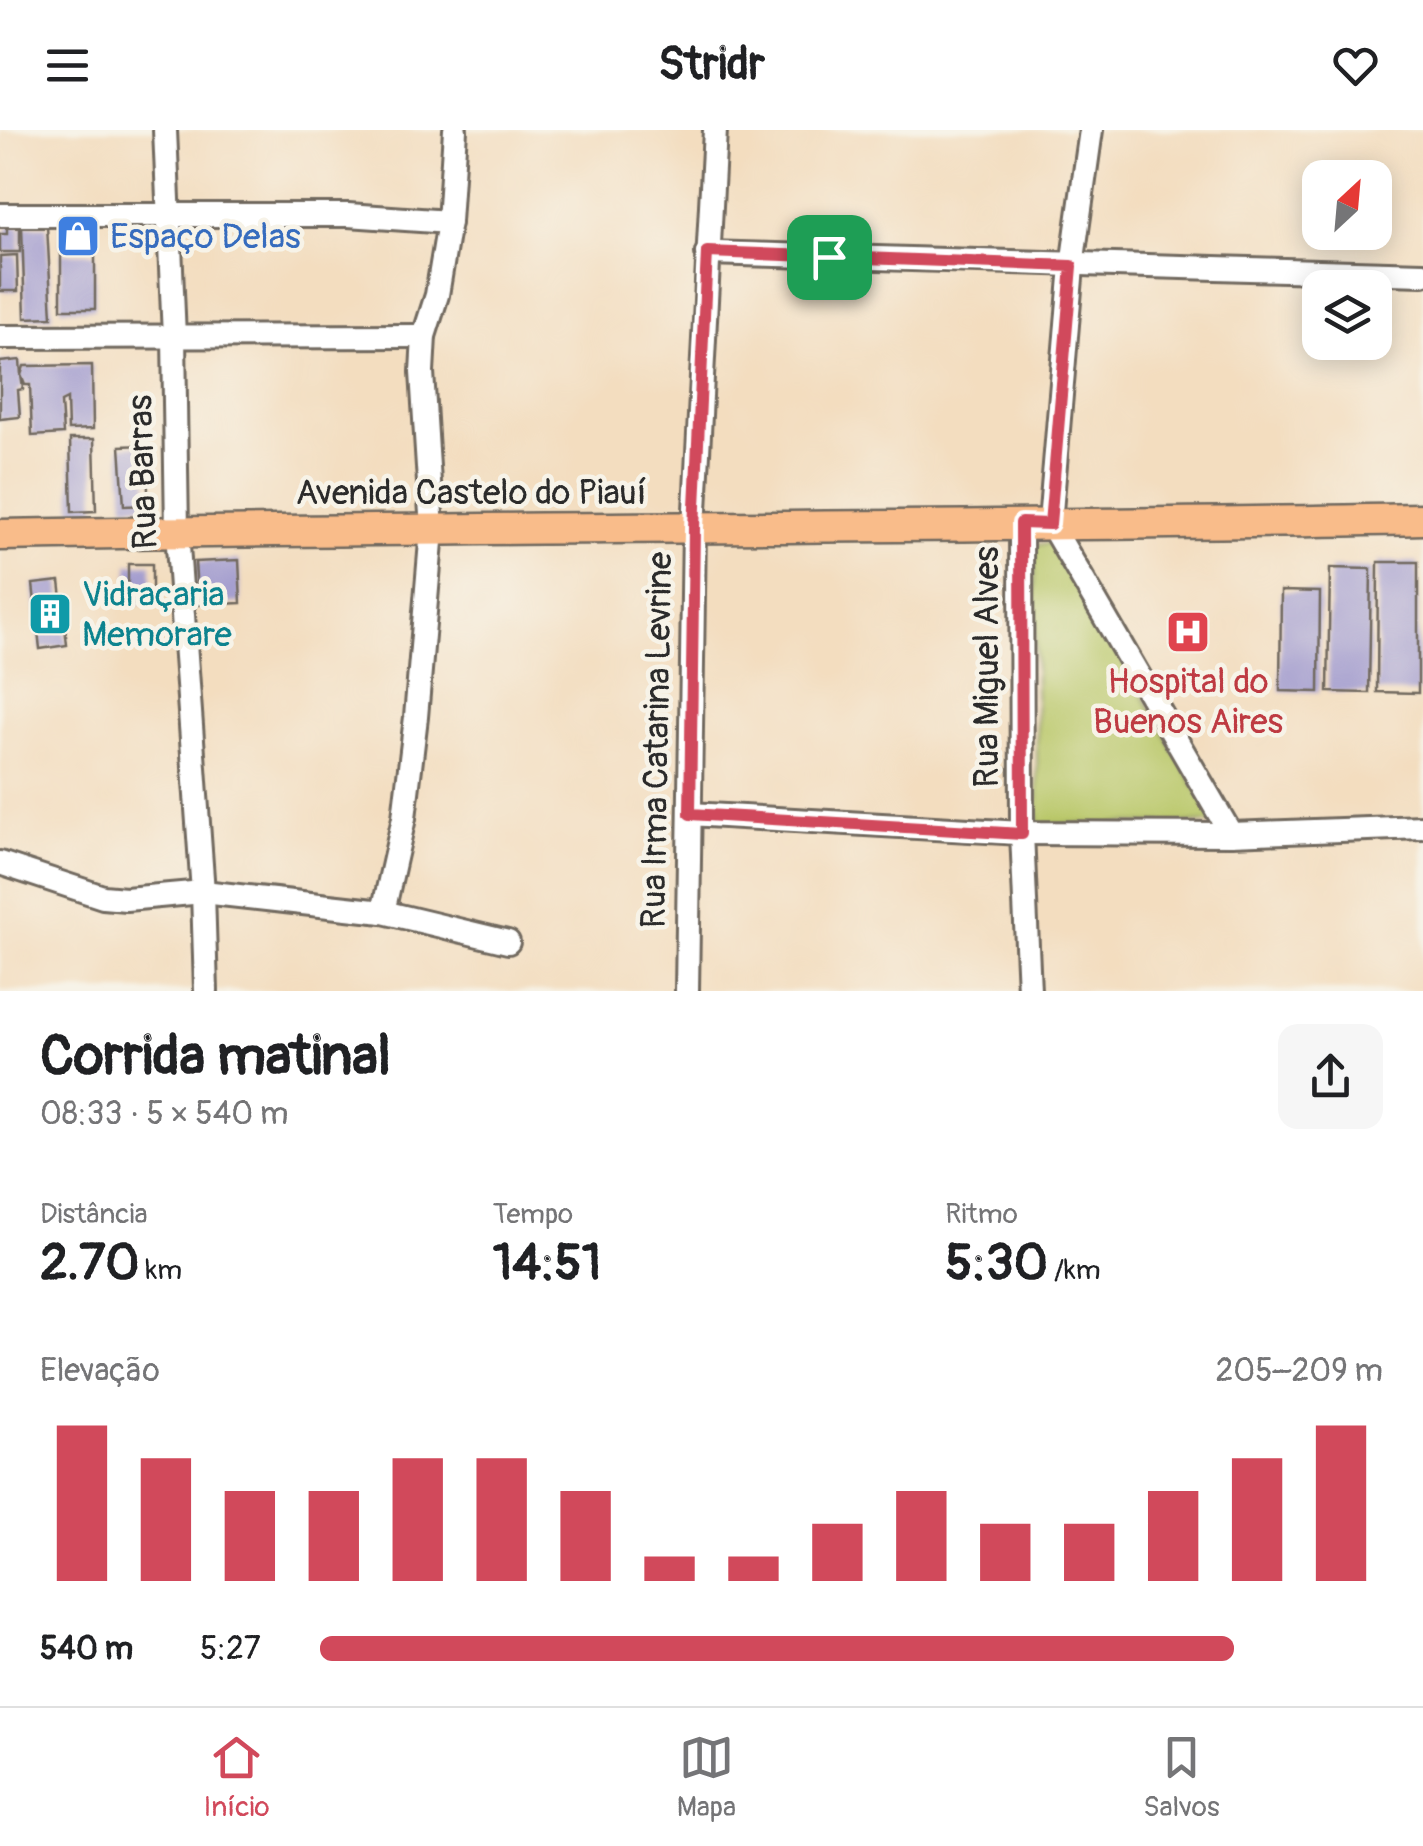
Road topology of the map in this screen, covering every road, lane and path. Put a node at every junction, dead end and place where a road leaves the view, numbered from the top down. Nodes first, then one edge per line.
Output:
1 (165, 130) edge
2 (455, 130) edge
3 (715, 130) edge
4 (1091, 130) edge
5 (0, 215) edge
6 (166, 215) junction
7 (449, 222) junction
8 (707, 252) junction
9 (1072, 266) junction
10 (1423, 274) edge
11 (424, 336) junction
12 (0, 337) edge
13 (174, 337) junction
14 (1423, 519) edge
15 (1036, 523) junction
16 (694, 528) junction
17 (432, 530) junction
18 (177, 532) junction
19 (0, 535) edge
20 (690, 814) junction
21 (1423, 827) edge
22 (1022, 834) junction
23 (1232, 834) junction
24 (0, 862) edge
25 (203, 892) junction
26 (383, 912) junction
27 (508, 942) dead end
28 (206, 991) edge
29 (687, 991) edge
30 (1029, 991) edge

1 - 6 street, Rua Barras
2 - 7 street
3 - 8 street, Rua Irma Catarina Levrine
4 - 9 street, Rua Miguel Alves
5 - 6 street
6 - 7 street
6 - 13 street, Rua Barras
7 - 11 street
8 - 9 street
8 - 16 street, Rua Irma Catarina Levrine
9 - 10 street
9 - 15 street, Rua Miguel Alves
11 - 13 street
11 - 17 street
12 - 13 street
13 - 18 street, Rua Barras
14 - 15 main road, Avenida Castelo do Piauí
15 - 16 main road, Avenida Castelo do Piauí
15 - 22 street, Rua Miguel Alves
15 - 23 street
16 - 17 main road, Avenida Castelo do Piauí
16 - 20 street, Rua Irma Catarina Levrine
17 - 18 main road, Avenida Castelo do Piauí
17 - 26 street
18 - 19 main road, Avenida Castelo do Piauí
18 - 25 street, Rua Barras
20 - 22 street
20 - 29 street, Rua Irma Catarina Levrine
21 - 23 street
22 - 23 street
22 - 30 street, Rua Miguel Alves
24 - 25 street
25 - 26 street
25 - 28 street, Rua Barras
26 - 27 street

